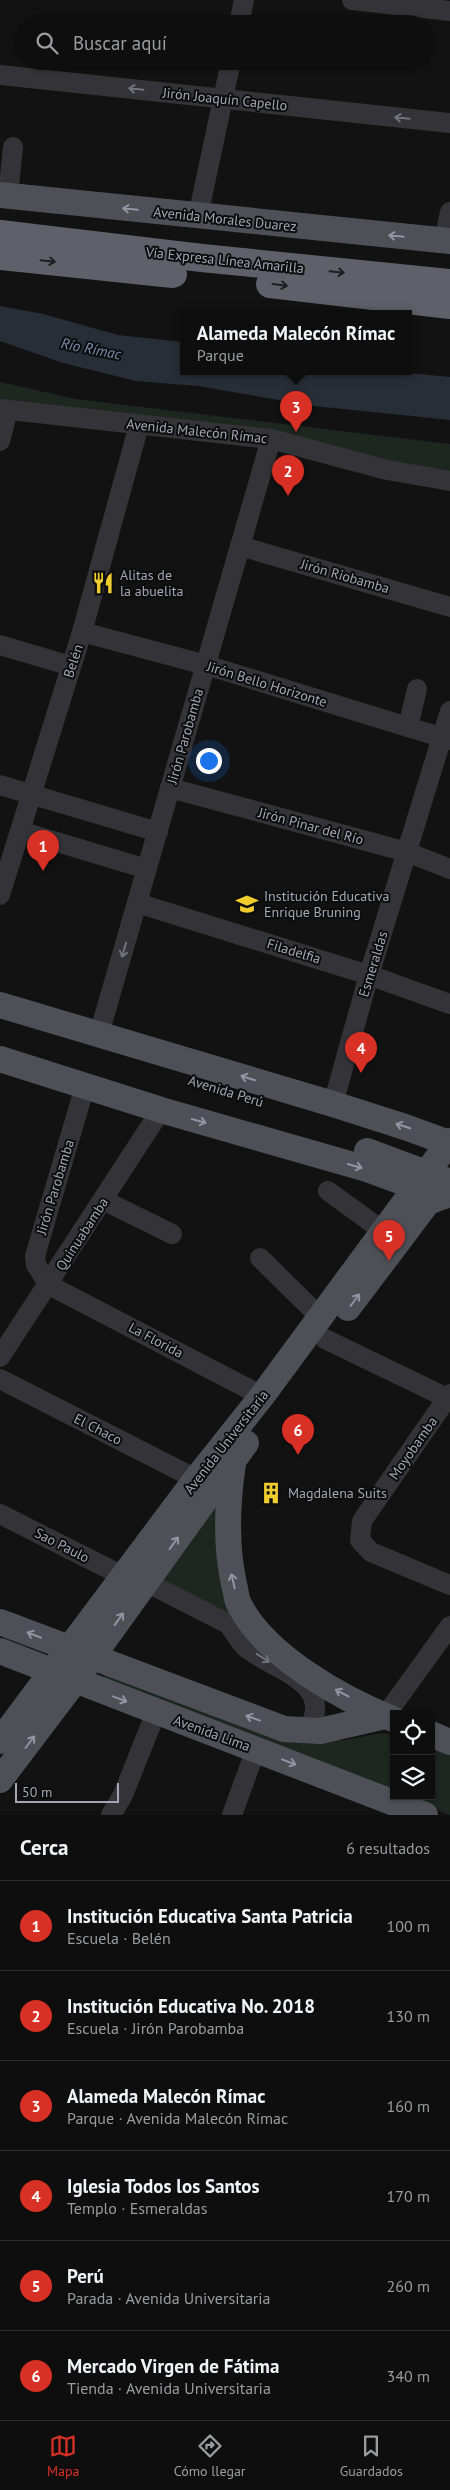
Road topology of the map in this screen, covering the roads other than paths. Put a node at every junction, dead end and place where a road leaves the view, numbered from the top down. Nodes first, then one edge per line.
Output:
1 (244, 0) edge
2 (352, 0) edge
3 (450, 11) edge
4 (241, 15) edge
5 (229, 70) edge
6 (0, 75) edge
7 (223, 98) junction
8 (450, 123) edge
9 (13, 147) dead end
10 (3, 203) edge
11 (450, 212) edge
12 (198, 216) junction
13 (0, 234) edge
14 (448, 249) edge
15 (0, 256) edge
16 (450, 284) edge
17 (450, 305) edge
18 (4, 410) edge
19 (139, 425) junction
20 (271, 439) junction
21 (0, 441) edge
22 (450, 481) edge
23 (240, 546) junction
24 (450, 607) edge
25 (82, 632) junction
26 (0, 645) edge
27 (206, 665) junction
28 (71, 666) junction
29 (417, 689) dead end
30 (450, 711) edge
31 (408, 727) junction
32 (446, 738) edge
33 (0, 784) edge
34 (170, 788) junction
35 (31, 794) junction
36 (20, 831) junction
37 (158, 832) junction
38 (407, 852) junction
39 (450, 869) edge
40 (147, 870) junction
41 (0, 895) edge
42 (137, 903) junction
43 (369, 974) junction
44 (450, 1004) edge
45 (0, 1005) edge
46 (0, 1022) edge
47 (99, 1034) junction
48 (0, 1046) edge
49 (0, 1059) edge
50 (85, 1086) junction
51 (333, 1104) junction
52 (161, 1110) junction
53 (370, 1143) junction
54 (449, 1150) edge
55 (416, 1187) junction
56 (328, 1191) dead end
57 (448, 1193) edge
58 (104, 1200) junction
59 (383, 1231) junction
60 (172, 1234) dead end
61 (260, 1258) dead end
62 (49, 1285) junction
63 (322, 1328) junction
64 (0, 1357) edge
65 (0, 1379) edge
66 (262, 1396) junction
67 (449, 1396) edge
68 (233, 1460) junction
69 (196, 1479) junction
70 (0, 1514) edge
71 (135, 1579) junction
72 (450, 1584) edge
73 (0, 1622) edge
74 (229, 1625) junction
75 (450, 1626) edge
76 (271, 1646) junction
77 (0, 1651) edge
78 (81, 1652) junction
79 (63, 1677) junction
80 (156, 1712) junction
81 (389, 1718) edge
82 (308, 1730) junction
83 (435, 1736) edge
84 (0, 1740) edge
85 (450, 1742) edge
86 (256, 1749) junction
87 (0, 1780) edge
88 (112, 1815) edge
89 (232, 1815) edge
90 (424, 1815) edge

1 - 4 street
2 - 3 street
5 - 7 street
7 -> 6 street, Jirón Joaquín Capello
8 -> 7 street, Jirón Joaquín Capello
7 - 12 street
9 - 10 street
12 -> 10 main road, Avenida Morales Duarez
10 - 14 highway, Vía Expresa Línea Amarilla
11 - 14 street
14 -> 12 main road, Avenida Morales Duarez
13 -> 16 highway, Vía Expresa Línea Amarilla
15 -> 17 highway
18 - 19 street, Avenida Malecón Rímac
18 - 21 street
19 - 20 street, Avenida Malecón Rímac
19 - 25 street, Belén
20 - 22 street, Avenida Malecón Rímac
20 - 23 street, Jirón Parobamba
23 - 24 street, Jirón Riobamba
23 - 27 street, Jirón Parobamba
25 - 27 street, Jirón Bello Horizonte
25 - 28 street, Belén
26 - 28 street
27 - 31 street, Jirón Bello Horizonte
27 - 34 street, Jirón Parobamba
28 - 35 street, Belén
29 - 31 street
30 - 32 street, Esmeraldas
31 - 32 street, Jirón Bello Horizonte
32 - 38 street, Esmeraldas
33 - 35 street
34 - 37 street, Jirón Parobamba
34 - 38 street, Jirón Pinar del Río
35 - 36 street, Belén
35 - 37 street
36 - 40 street
36 - 41 street, Belén
37 - 40 street, Jirón Parobamba
38 - 39 street, Jirón Pinar del Río
38 - 43 street, Esmeraldas
40 - 42 street, Jirón Parobamba
42 - 43 street, Filadelfia
42 -> 47 street, Jirón Parobamba
43 - 44 street, Filadelfia
43 - 51 street, Esmeraldas
45 - 47 main road, Avenida Perú
46 - 53 main road, Avenida Perú
51 -> 47 main road, Avenida Perú
48 - 53 main road, Avenida Perú
49 - 50 main road
50 - 52 main road
50 - 62 street, Jirón Parobamba
54 -> 51 main road, Avenida Perú
52 -> 55 main road
52 - 58 street, Quinuabamba
53 - 54 main road, Avenida Perú
53 - 57 main road, Avenida Perú, bridge
54 - 55 main road, Avenida Universitaria
55 - 59 main road, Avenida Universitaria
56 - 59 street
63 -> 57 main road, Avenida Universitaria
58 - 60 street
58 - 62 street, Quinuabamba
59 - 63 main road, Avenida Universitaria
61 - 63 street
62 - 64 street, Quinuabamba
62 - 66 street, La Florida
63 - 66 main road, Avenida Universitaria
63 - 67 street
63 - 68 main road, Avenida Universitaria
65 - 69 street, El Chaco
66 - 69 main road, Avenida Universitaria
67 - 72 street, Moyobamba
71 -> 68 main road, Avenida Universitaria
76 -> 68 main road
69 - 71 main road, Avenida Universitaria
70 - 71 street, Sao Paulo
71 - 74 street
71 - 78 main road, Avenida Universitaria
78 -> 73 main road, Avenida Lima
74 - 76 street
74 -> 82 street
75 - 81 street
81 -> 76 main road
77 - 79 main road, Avenida Lima
78 - 79 main road, Avenida Universitaria
82 -> 78 main road, Avenida Lima
79 -> 80 main road, Avenida Lima
79 - 84 main road, Avenida Universitaria
87 -> 79 main road, Avenida Universitaria
80 - 86 main road, Avenida Lima
80 - 88 street
81 - 82 main road, Avenida Lima
83 - 85 main road
86 - 89 street
86 -> 90 main road, Avenida Lima

